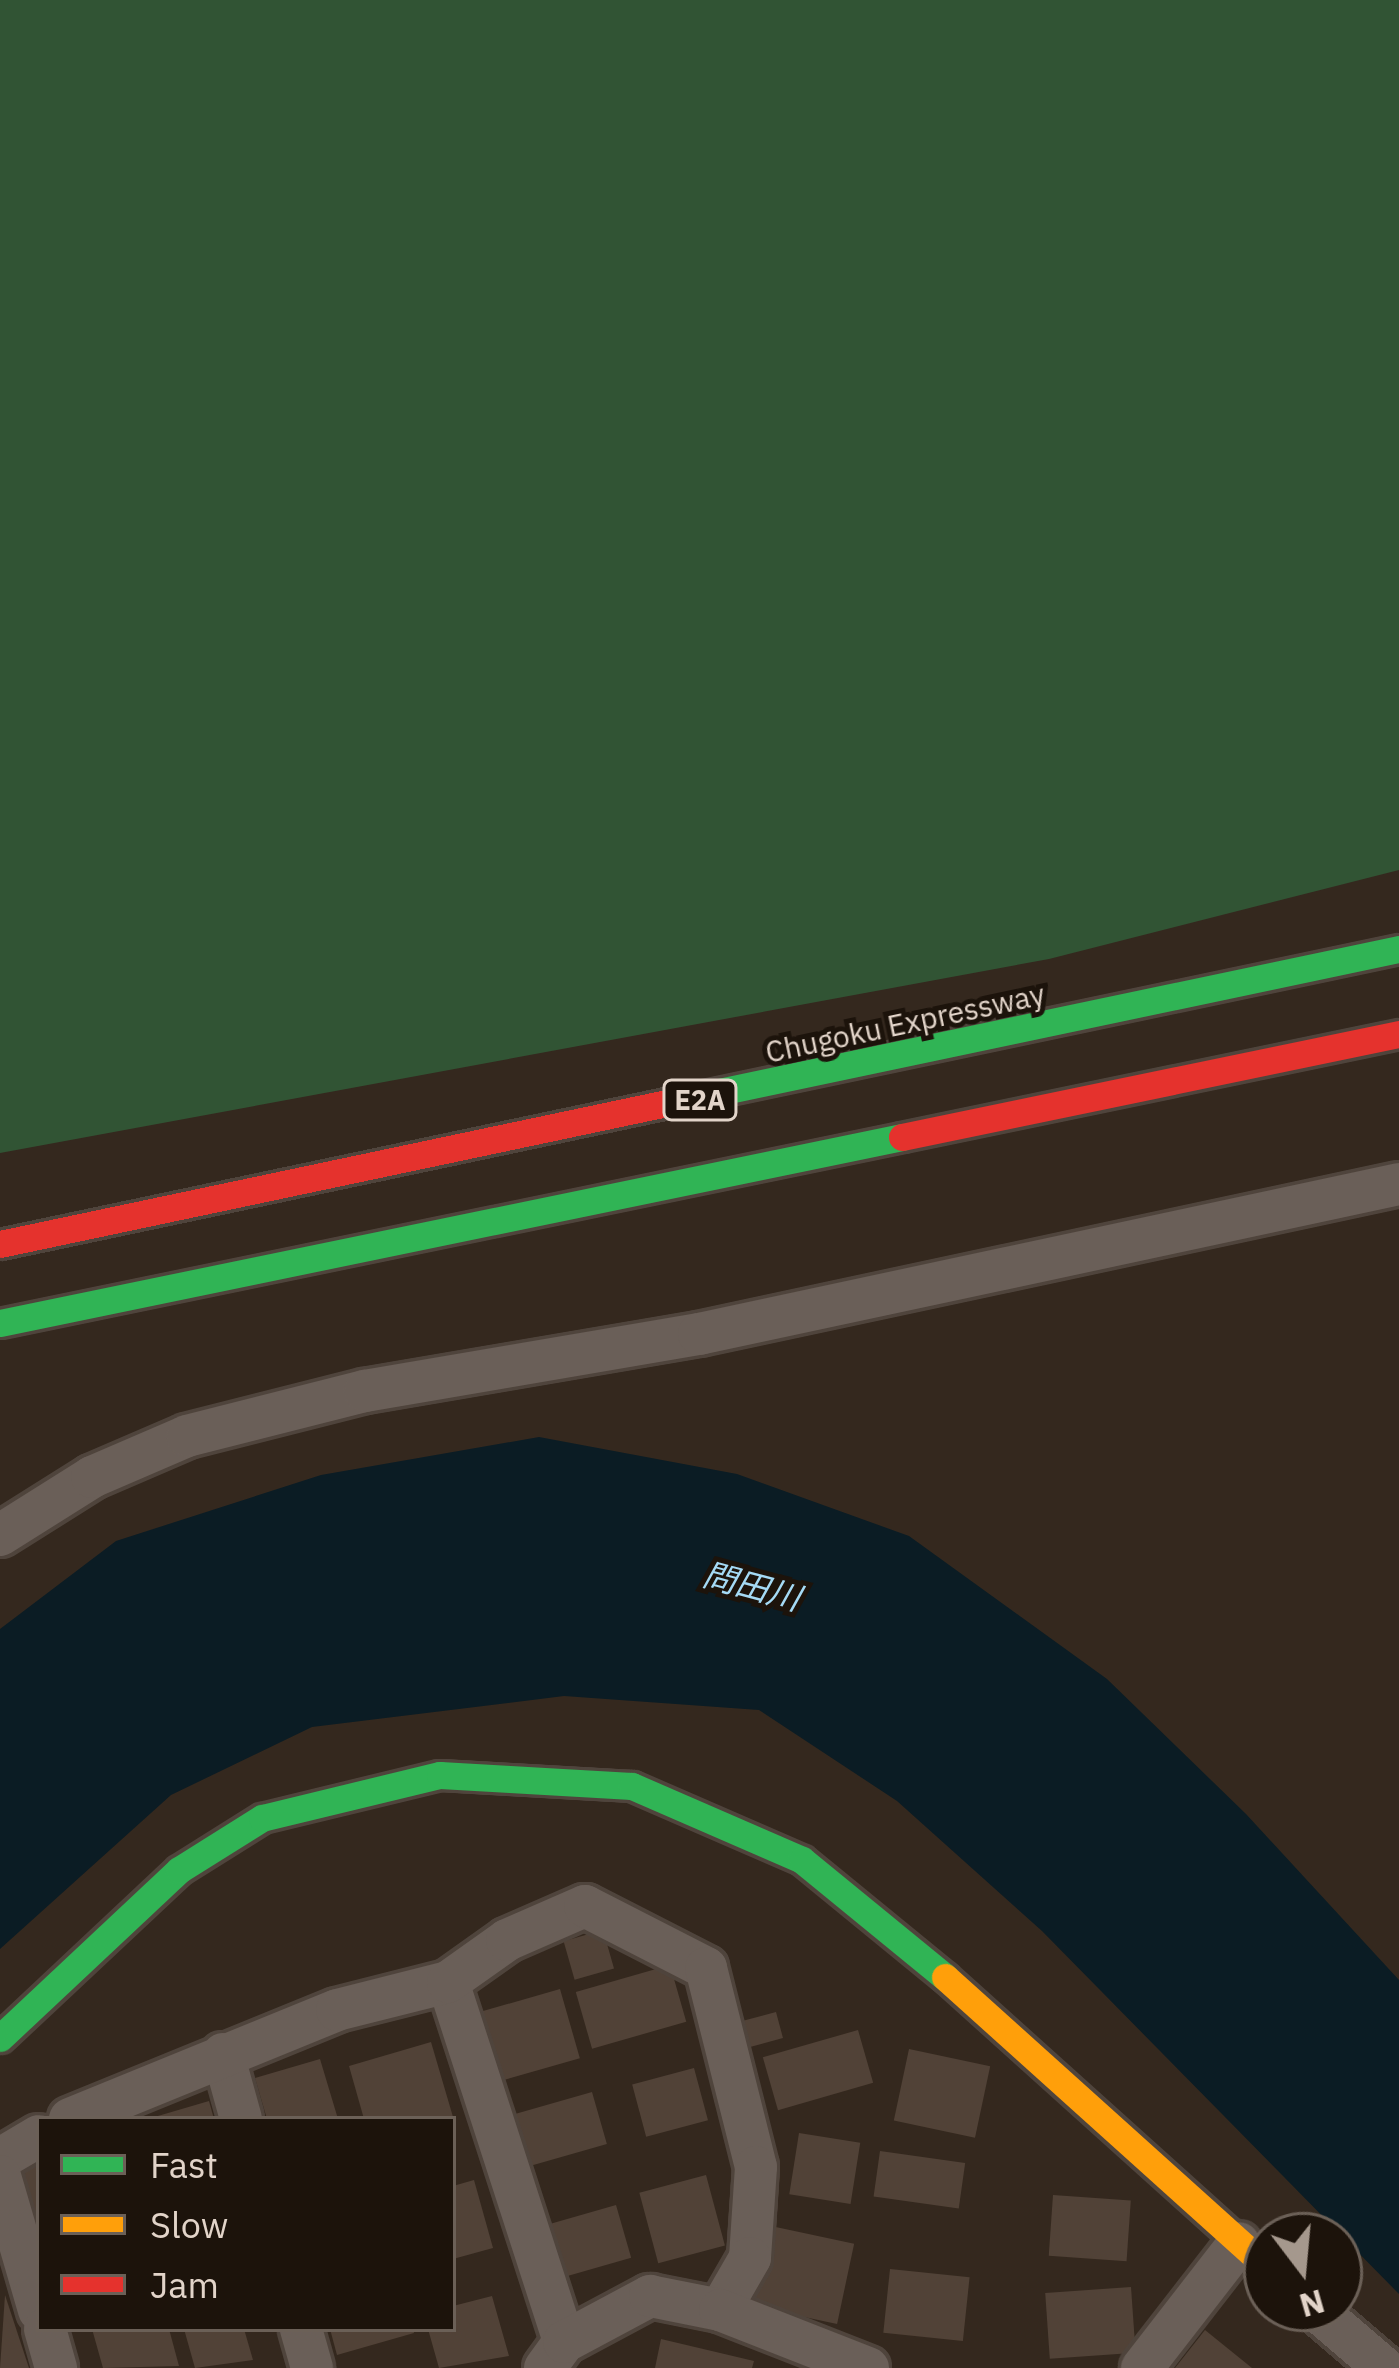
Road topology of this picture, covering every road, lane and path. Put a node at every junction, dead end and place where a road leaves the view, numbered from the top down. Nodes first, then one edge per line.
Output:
1 (1399, 949) edge
2 (1399, 1034) edge
3 (1399, 1184) edge
4 (0, 1244) edge
5 (0, 1324) edge
6 (0, 1535) edge
7 (448, 1982) junction
8 (0, 2038) edge
9 (223, 2054) junction
10 (77, 2116) edge
11 (241, 2116) edge
12 (36, 2137) edge
13 (0, 2158) edge
14 (0, 2176) edge
15 (1243, 2246) edge
16 (1243, 2265) edge
17 (36, 2300) edge
18 (720, 2310) junction
19 (46, 2332) edge
20 (302, 2332) edge
21 (1342, 2332) edge
22 (554, 2355) edge
23 (56, 2368) edge
24 (312, 2368) edge
25 (868, 2368) edge
26 (1142, 2368) edge
27 (1384, 2368) edge

1 - 4 main road, Chugoku Expressway / E2A
2 - 5 main road
3 - 6 street
7 - 9 street
7 - 18 street
7 - 22 street
8 - 15 main road
9 - 10 street
9 - 11 street
12 - 13 street
14 - 17 street
16 - 26 street
18 - 22 street
18 - 25 street
19 - 23 street
20 - 24 street
21 - 27 street

